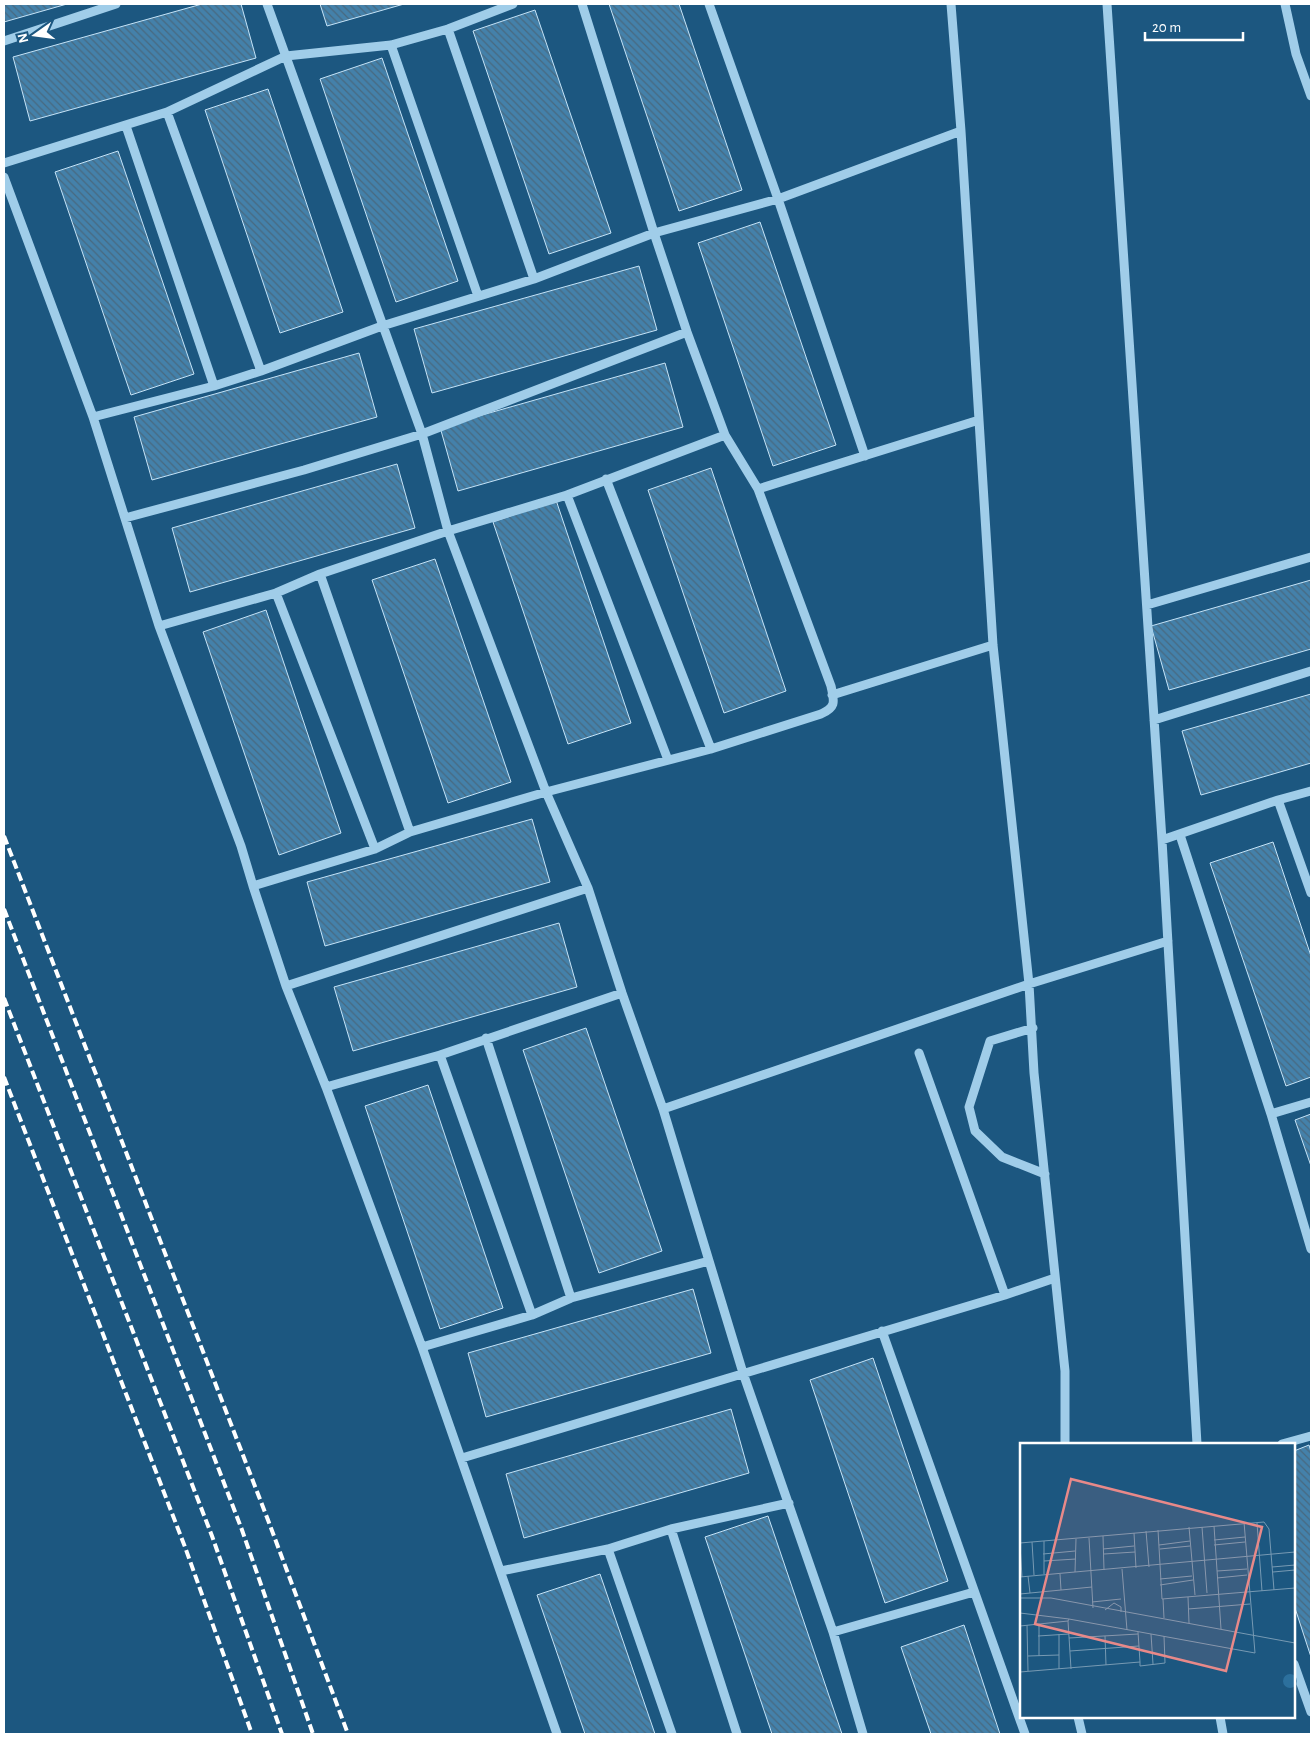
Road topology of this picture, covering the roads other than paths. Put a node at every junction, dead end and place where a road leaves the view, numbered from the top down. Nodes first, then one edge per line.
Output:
1 (116, 4) edge
2 (267, 4) edge
3 (513, 4) edge
4 (582, 4) edge
5 (709, 4) edge
6 (951, 4) edge
7 (1108, 4) edge
8 (1285, 4) edge
9 (448, 29) junction
10 (4, 42) edge
11 (391, 45) junction
12 (286, 56) junction
13 (1311, 96) edge
14 (167, 112) junction
15 (126, 126) junction
16 (961, 131) junction
17 (4, 164) edge
18 (4, 177) edge
19 (778, 199) junction
20 (654, 233) junction
21 (534, 279) junction
22 (478, 296) junction
23 (382, 326) junction
24 (687, 332) junction
25 (260, 371) junction
26 (214, 386) junction
27 (93, 417) junction
28 (979, 420) junction
29 (422, 434) junction
30 (725, 435) junction
31 (865, 456) junction
32 (606, 479) junction
33 (758, 489) junction
34 (566, 495) junction
35 (125, 518) junction
36 (448, 531) junction
37 (1311, 557) edge
38 (320, 574) junction
39 (276, 593) junction
40 (1146, 605) junction
41 (159, 626) junction
42 (993, 645) junction
43 (1311, 671) edge
44 (832, 695) junction
45 (1154, 720) junction
46 (711, 749) junction
47 (668, 760) junction
48 (1311, 791) edge
49 (546, 792) junction
50 (1278, 800) junction
51 (410, 832) junction
52 (1180, 835) junction
53 (1162, 840) junction
54 (375, 849) junction
55 (253, 886) junction
56 (588, 888) junction
57 (1311, 893) edge
58 (1168, 941) junction
59 (1029, 984) junction
60 (286, 986) junction
61 (622, 993) junction
62 (1033, 1028) junction
63 (486, 1038) junction
64 (919, 1053) dead end
65 (440, 1055) junction
66 (326, 1087) junction
67 (1311, 1102) edge
68 (663, 1109) junction
69 (1271, 1114) junction
70 (1045, 1174) junction
71 (1311, 1249) edge
72 (709, 1261) junction
73 (1055, 1278) junction
74 (1005, 1295) junction
75 (571, 1298) junction
76 (532, 1315) junction
77 (882, 1331) junction
78 (422, 1347) junction
79 (744, 1373) junction
80 (1311, 1436) edge
81 (1065, 1443) edge
82 (1197, 1443) edge
83 (1286, 1443) edge
84 (462, 1458) junction
85 (789, 1504) junction
86 (671, 1529) junction
87 (608, 1549) junction
88 (502, 1571) junction
89 (974, 1592) junction
90 (833, 1632) junction
91 (1295, 1667) edge
92 (1311, 1710) edge
93 (1078, 1718) edge
94 (1220, 1718) edge
95 (557, 1734) edge
96 (672, 1734) edge
97 (737, 1734) edge
98 (863, 1734) edge
99 (1025, 1734) edge
100 (1082, 1734) edge
101 (1223, 1734) edge

1 - 10 street
2 - 12 street
3 - 9 street
4 - 20 street
5 - 19 street
6 - 16 street
7 - 40 street
8 - 13 street
9 - 11 street
9 - 21 street
11 - 12 street
11 - 22 street
12 - 14 street
12 - 23 street
14 - 15 street
14 - 25 street
15 - 17 street
15 - 26 street
16 - 19 street
16 - 28 street
18 - 27 street
19 - 20 street
19 - 31 street
20 - 21 street
20 - 24 street
21 - 22 street
22 - 23 street
23 - 25 street
23 - 29 street
24 - 29 street
24 - 30 street
25 - 26 street
26 - 27 street
27 - 35 street
28 - 31 street
28 - 42 street
29 - 35 street
29 - 36 street
30 - 32 street
30 - 33 street
31 - 33 street
32 - 34 street
32 - 46 street
33 - 44 street
34 - 36 street
34 - 47 street
35 - 41 street
36 - 38 street
36 - 49 street
37 - 40 street
38 - 39 street
38 - 51 street
39 - 41 street
39 - 54 street
40 - 45 street
41 - 55 street
42 - 44 street
42 - 59 street
43 - 45 street
44 - 46 street
45 - 53 street
46 - 47 street
47 - 49 street
48 - 50 street
49 - 51 street
49 - 56 street
50 - 52 street
50 - 57 street
51 - 54 street
52 - 53 street
52 - 69 street
53 - 58 street
54 - 55 street
55 - 60 street
56 - 60 street
56 - 61 street
58 - 59 street
58 - 82 street
59 - 62 street
59 - 68 street
60 - 66 street
61 - 63 street
61 - 68 street
62 - 70 street
62 - 70 street
63 - 65 street
63 - 75 street
64 - 74 street
65 - 66 street
65 - 76 street
66 - 78 street
67 - 69 street
68 - 72 street
69 - 71 street
70 - 73 street
72 - 75 street
72 - 79 street
73 - 74 street
73 - 81 street
74 - 77 street
75 - 76 street
76 - 78 street
77 - 79 street
77 - 89 street
78 - 84 street
79 - 84 street
79 - 85 street
80 - 83 street
84 - 88 street
85 - 86 street
85 - 90 street
86 - 87 street
86 - 97 street
87 - 88 street
87 - 96 street
88 - 95 street
89 - 90 street
89 - 99 street
90 - 98 street
91 - 92 street
93 - 100 street
94 - 101 street

